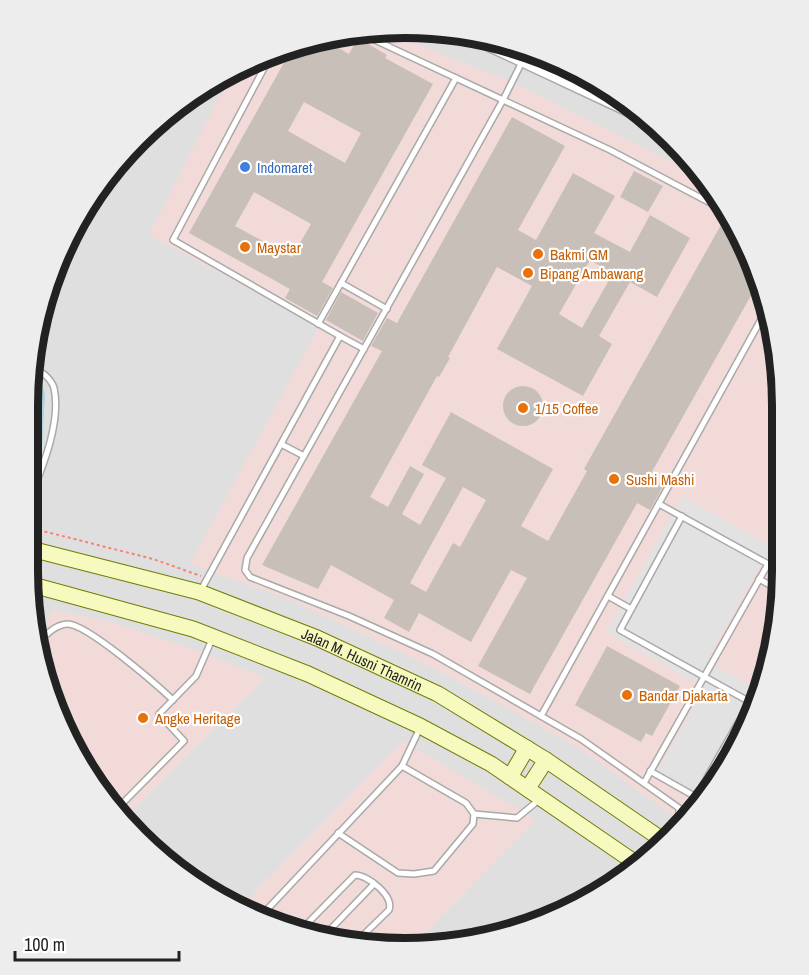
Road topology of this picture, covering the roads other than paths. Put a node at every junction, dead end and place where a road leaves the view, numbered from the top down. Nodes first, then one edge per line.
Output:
1 (373, 39) edge
2 (499, 50) edge
3 (522, 60) junction
4 (266, 64) edge
5 (456, 78) junction
6 (503, 100) junction
7 (618, 106) edge
8 (712, 204) edge
9 (341, 283) junction
10 (387, 309) junction
11 (761, 319) edge
12 (318, 324) junction
13 (340, 336) junction
14 (364, 349) junction
15 (39, 370) edge
16 (281, 444) junction
17 (304, 456) junction
18 (38, 477) edge
19 (659, 504) junction
20 (682, 516) junction
21 (38, 551) edge
22 (759, 579) junction
23 (38, 586) edge
24 (771, 586) edge
25 (200, 592) junction
26 (608, 596) junction
27 (632, 609) junction
28 (44, 637) edge
29 (213, 637) junction
30 (704, 676) junction
31 (173, 700) junction
32 (748, 701) edge
33 (541, 716) junction
34 (740, 719) edge
35 (420, 726) junction
36 (526, 748) junction
37 (546, 760) junction
38 (402, 766) junction
39 (651, 771) junction
40 (510, 777) junction
41 (705, 781) edge
42 (644, 783) junction
43 (528, 788) junction
44 (694, 796) edge
45 (542, 797) junction
46 (122, 804) edge
47 (679, 813) edge
48 (474, 814) junction
49 (338, 833) junction
50 (657, 836) edge
51 (631, 859) edge
52 (374, 884) junction
53 (266, 911) edge
54 (307, 924) edge
55 (330, 929) edge
56 (363, 935) edge

1 - 5 lane
2 - 3 street
3 - 6 lane
3 - 7 street
4 - 12 lane
5 - 6 lane
5 - 9 lane
6 - 8 lane
6 - 10 lane
9 - 10 lane
9 - 12 lane
10 - 14 lane
11 - 19 lane
12 - 13 lane
13 - 14 lane
13 - 16 lane
14 - 17 lane
15 - 18 lane
16 - 17 lane
16 - 25 lane
17 - 33 lane
19 - 20 lane
19 - 26 lane
20 - 22 lane
20 - 27 lane
21 - 25 main road, Jalan M. Husni Thamrin
22 - 24 lane
22 - 30 lane
23 - 29 main road
25 - 36 main road, Jalan M. Husni Thamrin
26 - 27 lane
26 - 33 lane
27 - 30 lane
28 - 31 lane
29 - 31 lane
29 - 35 main road
30 - 32 lane
30 - 39 lane
31 - 46 lane
33 - 42 lane
34 - 41 lane
35 - 38 lane
35 - 40 main road
36 - 37 main road, Jalan M. Husni Thamrin
36 - 40 main road
37 - 43 main road
37 - 50 main road, Jalan M. Husni Thamrin
38 - 48 lane
38 - 49 lane
39 - 42 lane
39 - 44 lane
40 - 43 main road
42 - 47 lane
43 - 45 main road
45 - 48 lane
45 - 51 main road
48 - 49 lane
49 - 53 lane
52 - 54 lane
52 - 55 lane
52 - 56 lane

